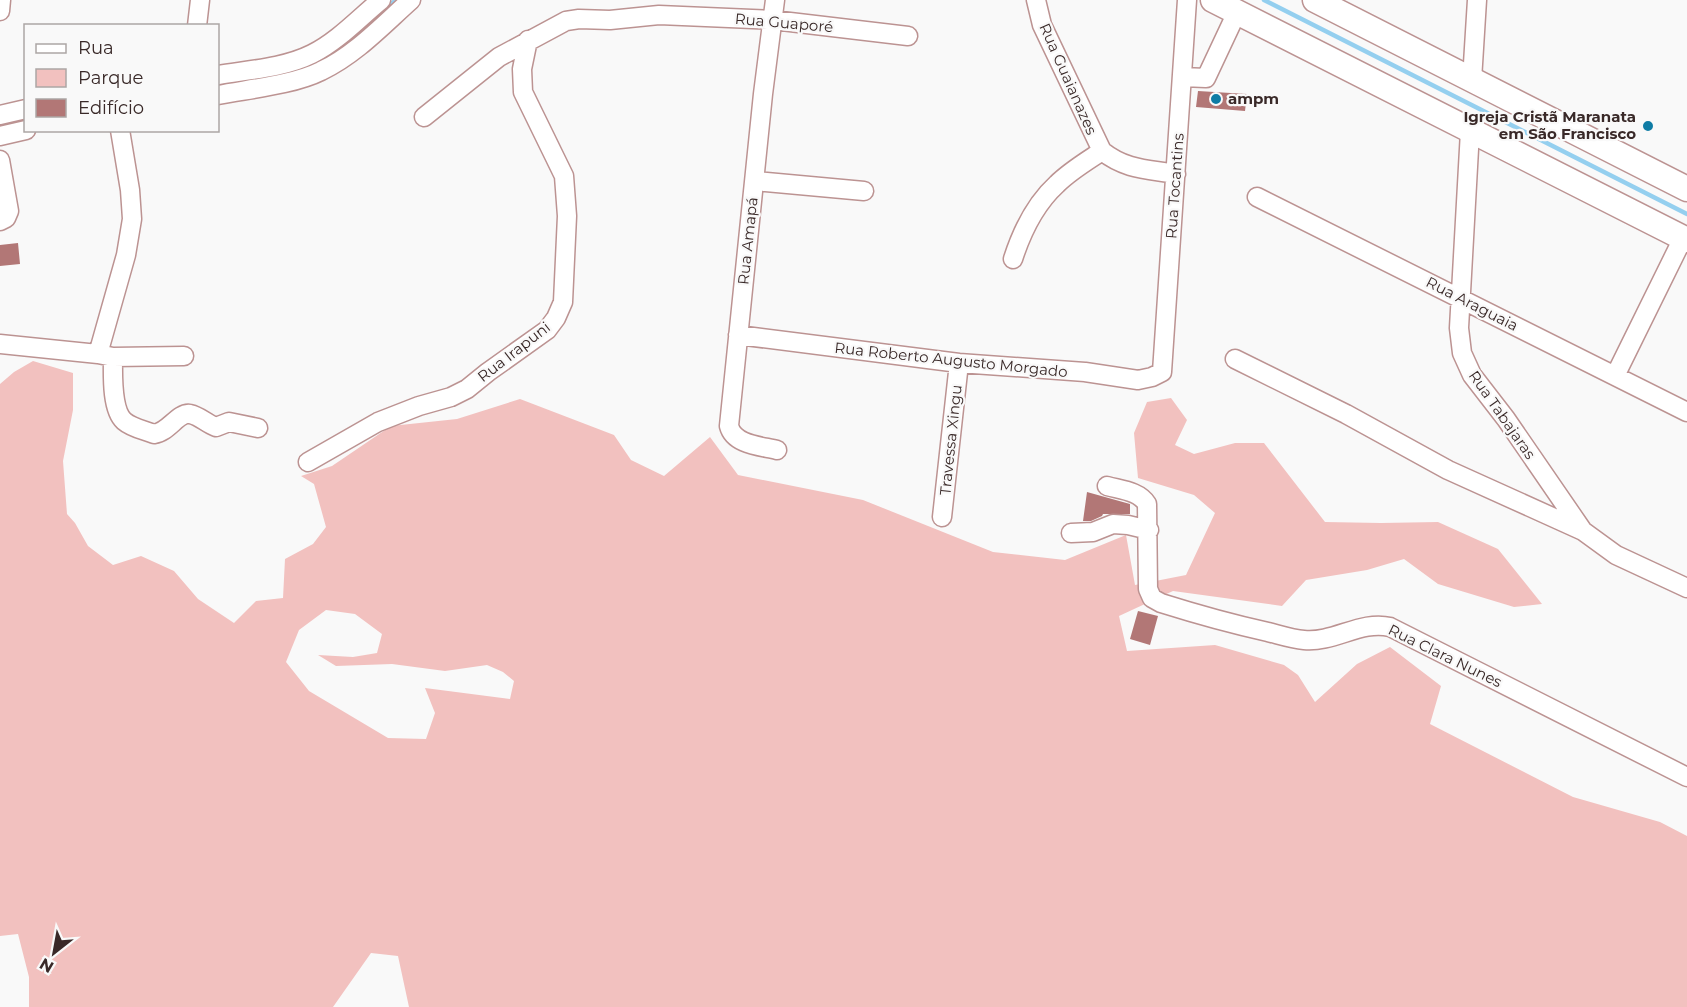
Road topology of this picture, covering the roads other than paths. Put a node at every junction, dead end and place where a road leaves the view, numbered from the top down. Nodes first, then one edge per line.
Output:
1 (1, 0) edge
2 (200, 0) edge
3 (381, 0) edge
4 (411, 0) edge
5 (775, 0) edge
6 (1036, 0) edge
7 (1187, 0) edge
8 (1213, 0) edge
9 (1315, 0) edge
10 (1477, 0) edge
11 (659, 7) edge
12 (0, 10) edge
13 (1237, 12) junction
14 (773, 20) junction
15 (197, 24) edge
16 (908, 36) dead end
17 (528, 40) junction
18 (219, 75) edge
19 (1182, 76) junction
20 (1472, 80) junction
21 (219, 95) edge
22 (24, 109) edge
23 (0, 114) edge
24 (424, 117) dead end
25 (24, 130) edge
26 (1470, 131) junction
27 (120, 132) edge
28 (0, 136) edge
29 (1102, 151) junction
30 (0, 160) edge
31 (1176, 174) junction
32 (754, 181) junction
33 (1687, 189) edge
34 (864, 191) dead end
35 (1257, 197) dead end
36 (0, 221) edge
37 (1685, 239) edge
38 (1013, 259) dead end
39 (1461, 298) junction
40 (738, 335) junction
41 (0, 344) edge
42 (106, 355) junction
43 (184, 356) dead end
44 (1235, 359) dead end
45 (959, 363) junction
46 (1162, 372) joint
47 (1615, 376) junction
48 (1687, 412) edge
49 (258, 428) dead end
50 (777, 450) dead end
51 (308, 462) dead end
52 (1107, 486) dead end
53 (942, 518) dead end
54 (1149, 530) junction
55 (1582, 531) junction
56 (1071, 533) dead end
57 (1687, 588) edge
58 (1687, 777) edge

1 - 12 street
2 - 15 street
3 - 18 street
4 - 21 street
5 - 14 street, Rua Amapá
6 - 29 street, Rua Guaianazes
7 - 19 street, Rua Tocantins
8 - 13 main road
9 - 20 main road
10 - 20 street
11 - 14 street, Rua Guaporé
11 - 17 street, Rua Guaporé
13 - 19 street
13 - 26 main road
14 - 16 street, Rua Guaporé
14 - 32 street, Rua Amapá
17 - 24 street, Rua Guaporé
17 - 51 street, Rua Irapuni
19 - 31 street, Rua Tocantins
20 - 33 main road
22 - 23 street
25 - 28 street
26 - 37 main road
26 - 39 street, Rua Tabajaras
27 - 42 street
29 - 31 street, Rua Guaianazes
29 - 38 street
30 - 36 street
31 - 46 street, Rua Tocantins
32 - 34 street
32 - 40 street, Rua Amapá
35 - 39 street, Rua Araguaia
37 - 47 street
39 - 47 street, Rua Araguaia
39 - 55 street, Rua Tabajaras
40 - 45 street, Rua Roberto Augusto Morgado
40 - 50 street, Rua Amapá
41 - 42 street
42 - 43 street
42 - 49 street
44 - 55 street
45 - 46 street, Rua Roberto Augusto Morgado
45 - 53 street, Travessa Xingu
47 - 48 street, Rua Araguaia
52 - 54 street, Rua Clara Nunes
54 - 56 street
54 - 58 street, Rua Clara Nunes
55 - 57 street, Rua Tabajaras

